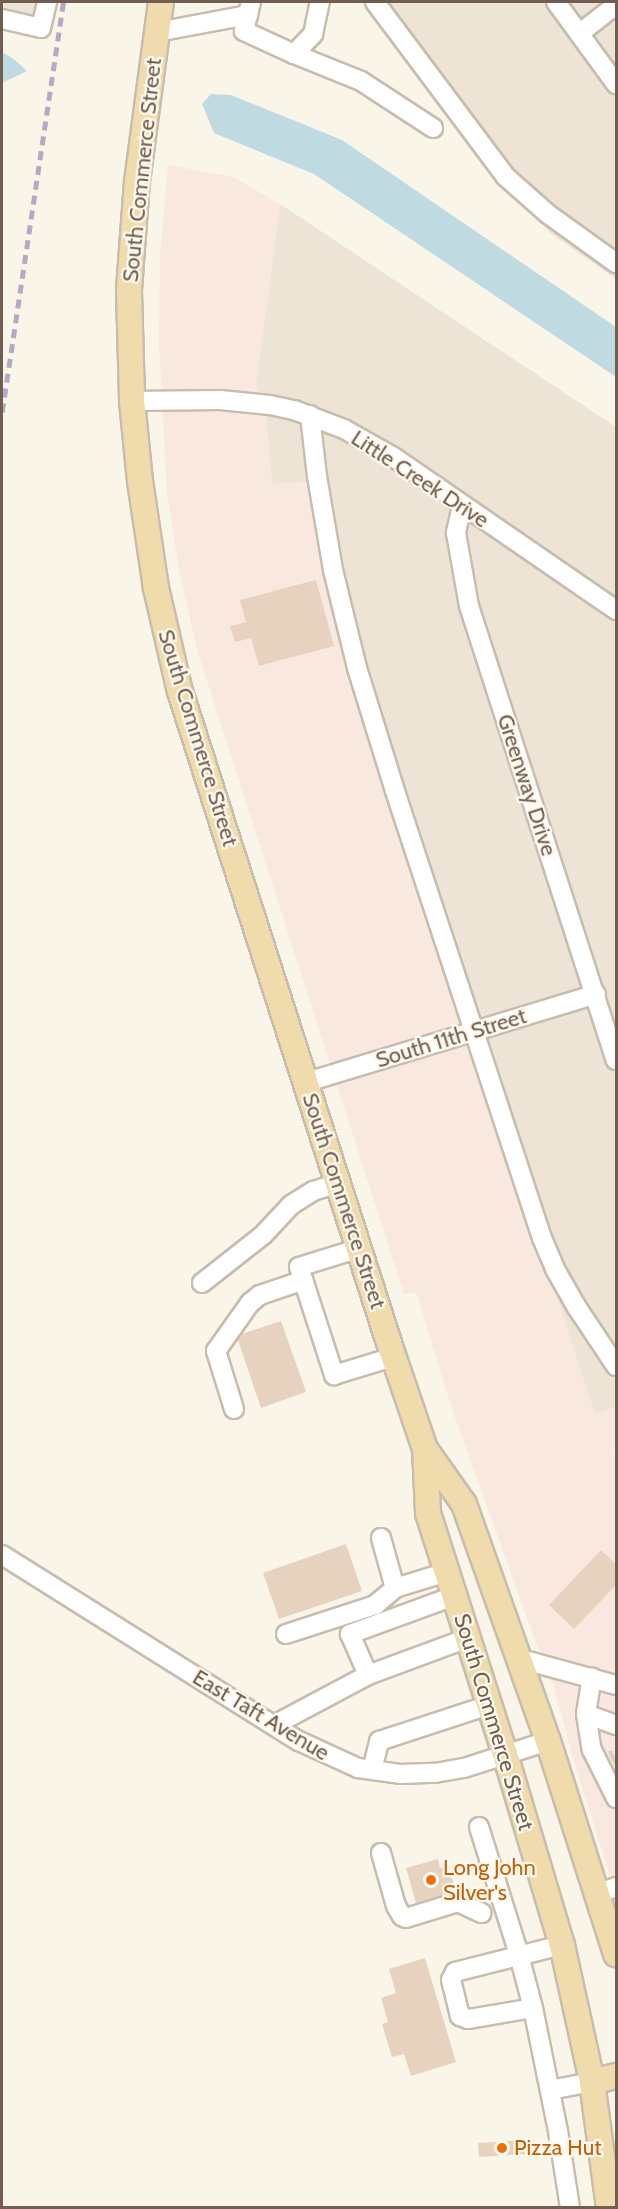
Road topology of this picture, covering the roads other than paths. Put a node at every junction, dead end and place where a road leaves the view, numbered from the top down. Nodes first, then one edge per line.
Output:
1 (47, 2) edge
2 (161, 2) edge
3 (320, 2) edge
4 (375, 2) edge
5 (556, 2) edge
6 (616, 5) edge
7 (249, 8) edge
8 (2, 19) edge
9 (157, 32) junction
10 (580, 33) junction
11 (294, 54) junction
12 (616, 84) edge
13 (433, 128) dead end
14 (616, 263) edge
15 (132, 401) junction
16 (310, 416) junction
17 (462, 506) junction
18 (616, 610) edge
19 (596, 994) junction
20 (474, 1030) junction
21 (616, 1060) edge
22 (307, 1082) junction
23 (339, 1183) junction
24 (360, 1248) junction
25 (304, 1280) junction
26 (202, 1282) dead end
27 (393, 1357) junction
28 (616, 1366) edge
29 (234, 1409) dead end
30 (425, 1449) junction
31 (381, 1538) dead end
32 (2, 1555) edge
33 (447, 1572) junction
34 (395, 1588) junction
35 (454, 1596) junction
36 (286, 1634) dead end
37 (468, 1638) junction
38 (517, 1658) junction
39 (368, 1675) junction
40 (592, 1677) junction
41 (616, 1684) edge
42 (489, 1705) junction
43 (586, 1714) junction
44 (274, 1725) junction
45 (616, 1725) edge
46 (548, 1741) junction
47 (506, 1754) junction
48 (372, 1770) junction
49 (615, 1792) edge
50 (479, 1827) dead end
51 (381, 1853) dead end
52 (607, 1890) edge
53 (482, 1913) dead end
54 (562, 1945) junction
55 (616, 1954) edge
56 (519, 1955) junction
57 (533, 2008) junction
58 (616, 2076) edge
59 (592, 2082) junction
60 (550, 2090) junction
61 (570, 2208) edge
62 (609, 2208) edge

1 - 8 street
2 - 9 main road, South Commerce Street
3 - 11 street
4 - 14 street
5 - 10 street
6 - 10 street
7 - 9 street
7 - 11 street
9 - 15 main road, South Commerce Street
10 - 12 street
11 - 13 street
15 - 16 street, Little Creek Drive
15 - 22 main road, South Commerce Street
16 - 17 street, Little Creek Drive
16 - 20 street
17 - 18 street, Little Creek Drive
17 - 19 street, Greenway Drive
19 - 20 street, South 11th Street
19 - 21 street, Greenway Drive
20 - 22 street, South 11th Street
20 - 28 street
22 - 23 main road, South Commerce Street
23 - 24 main road, South Commerce Street
23 - 26 street
24 - 25 street
24 - 27 main road, South Commerce Street
25 - 27 street
25 - 29 street
27 - 30 main road, South Commerce Street
30 - 33 main road, South Commerce Street
30 - 38 main road, South Commerce Street
31 - 34 street
32 - 44 street, East Taft Avenue
33 - 34 street
33 - 35 main road, South Commerce Street
34 - 36 street
35 - 37 main road, South Commerce Street
35 - 39 street
37 - 39 street
37 - 42 main road, South Commerce Street
38 - 40 street
38 - 46 main road, South Commerce Street
39 - 44 street
40 - 41 street
40 - 43 street
42 - 47 main road, South Commerce Street
42 - 48 street
43 - 45 street
43 - 49 street
44 - 48 street, East Taft Avenue
46 - 47 street, East Taft Avenue
46 - 52 main road, South Commerce Street
47 - 48 street, East Taft Avenue
47 - 54 main road, South Commerce Street
50 - 56 street
51 - 53 street
52 - 55 main road, South Commerce Street
54 - 56 street
54 - 59 main road, South Commerce Street
56 - 57 street
56 - 57 street
57 - 60 street
58 - 59 main road
59 - 60 street
59 - 62 main road, South Commerce Street
60 - 61 street

